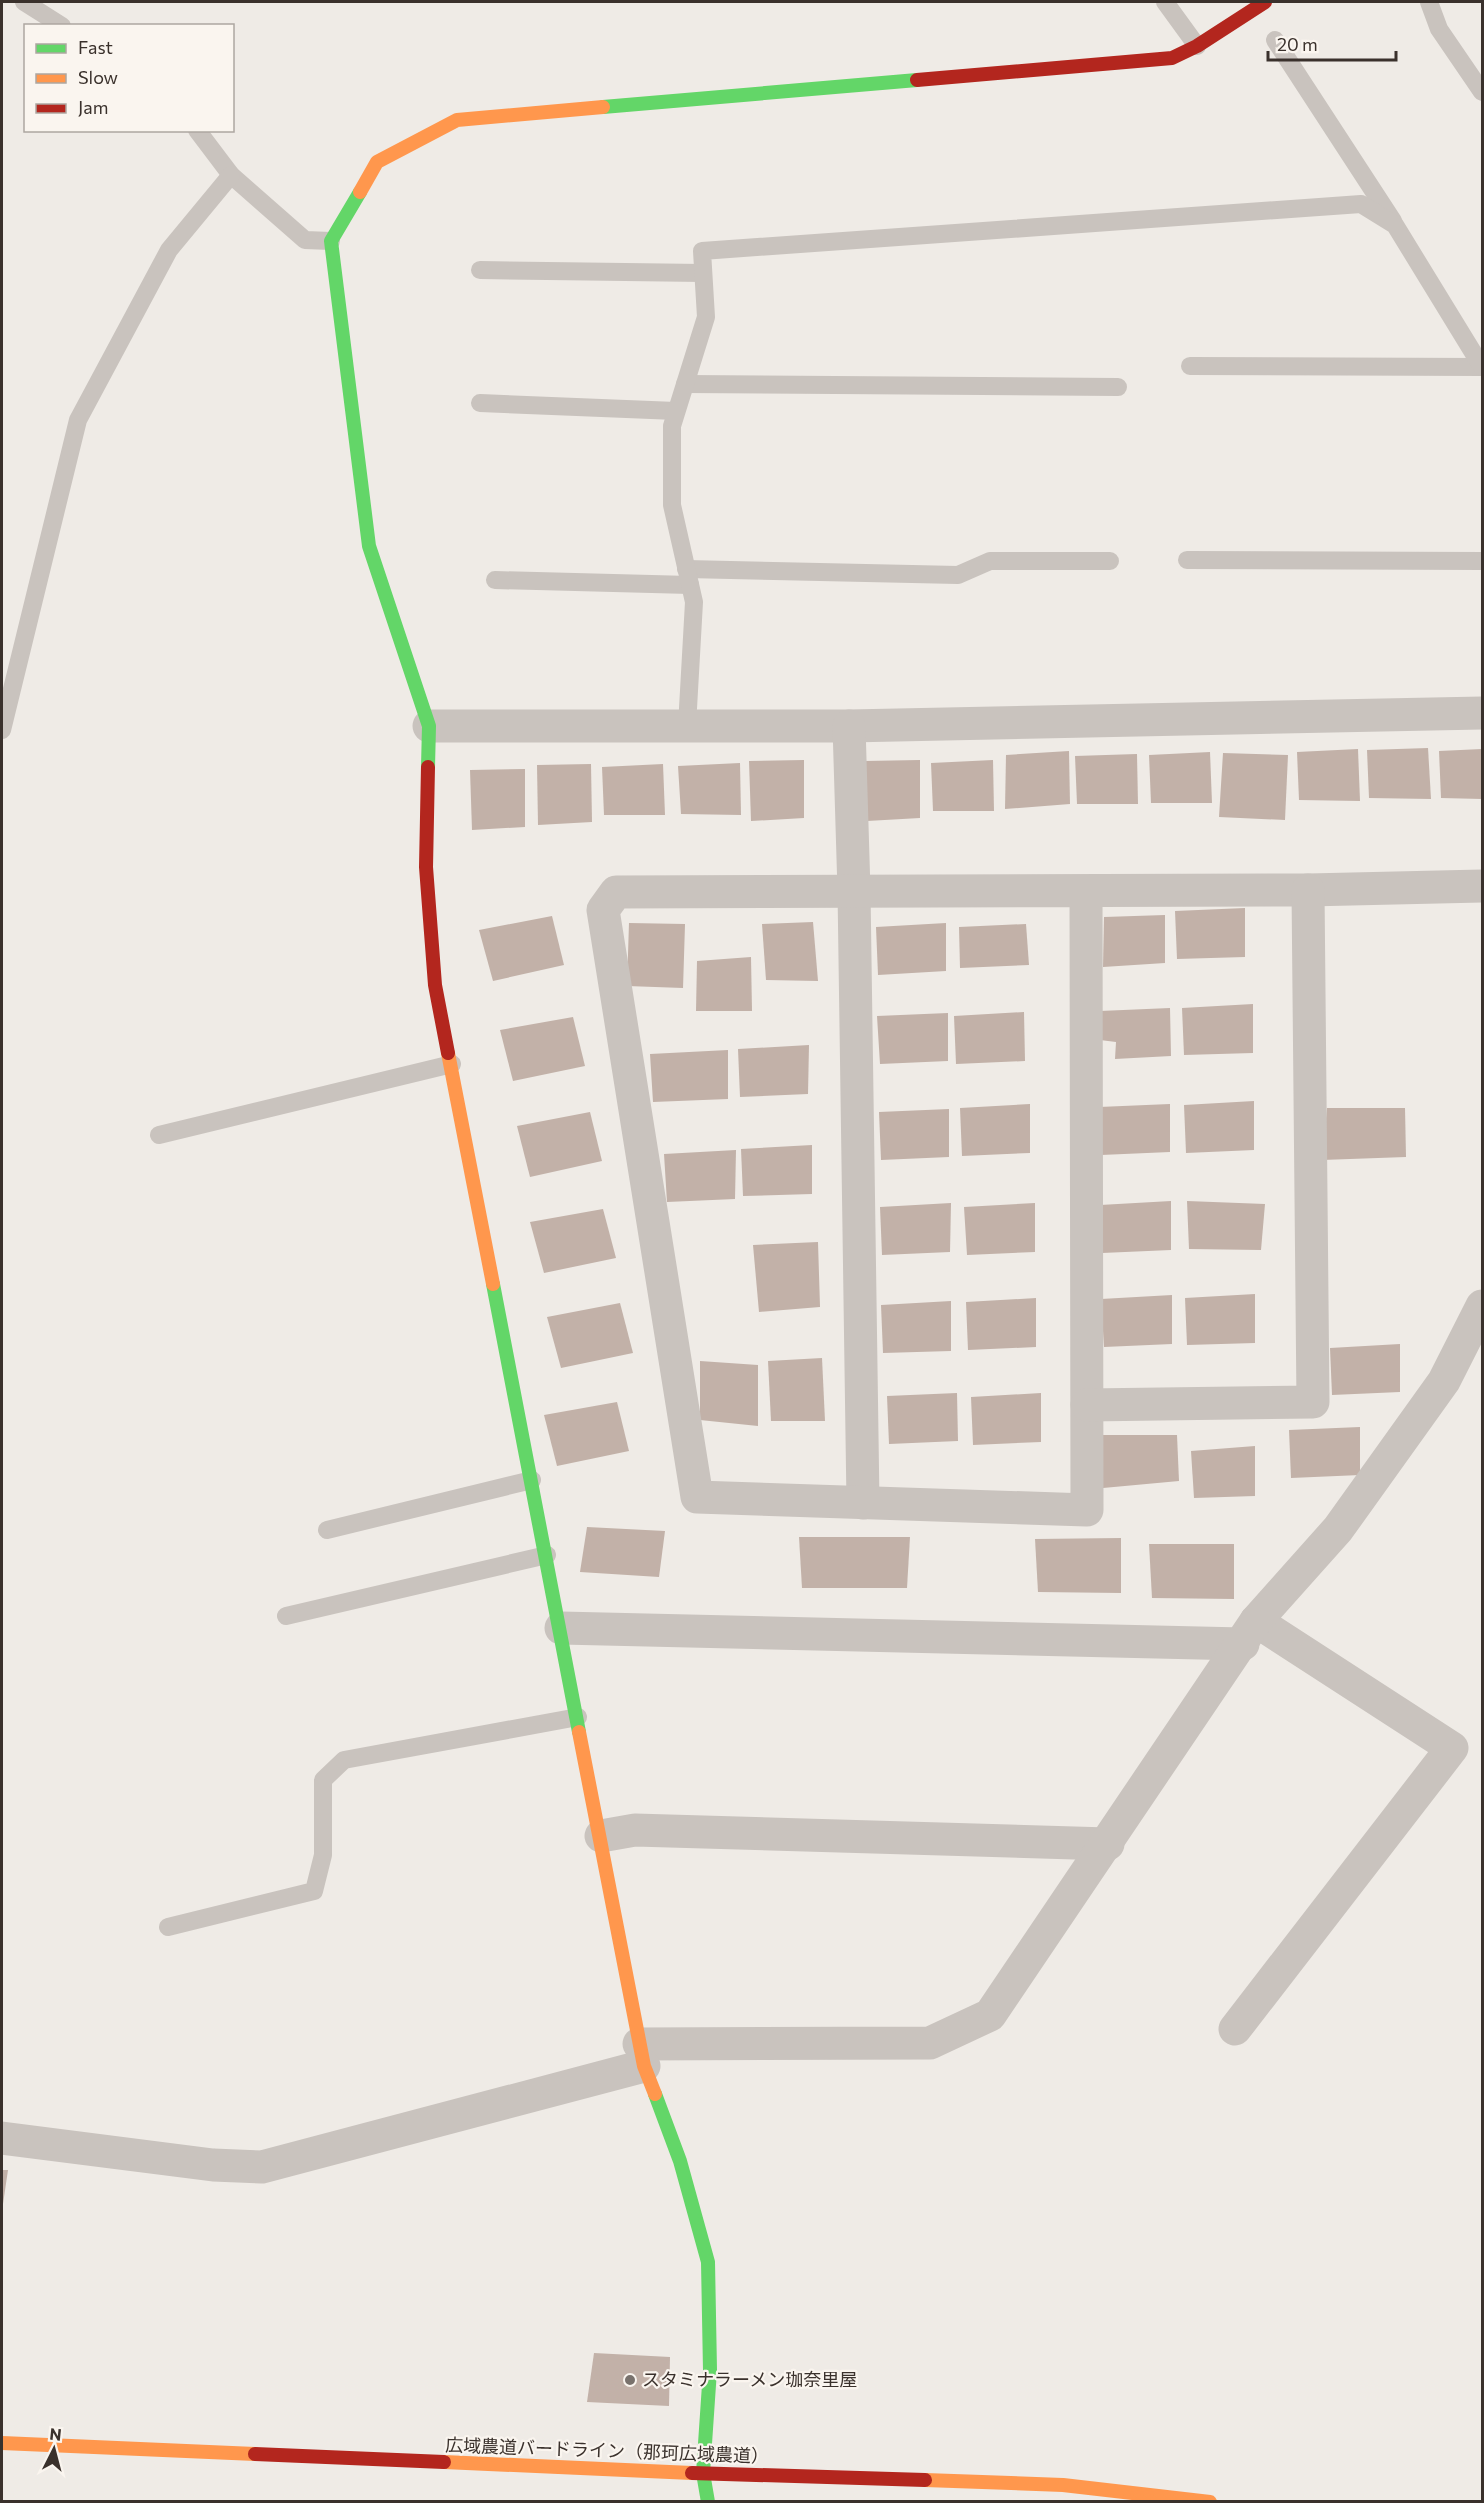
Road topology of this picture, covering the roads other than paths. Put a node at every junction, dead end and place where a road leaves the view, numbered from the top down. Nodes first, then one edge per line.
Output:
1 (24, 2) edge
2 (1165, 2) edge
3 (1265, 2) edge
4 (1429, 2) edge
5 (59, 24) edge
6 (1275, 40) dead end
7 (1197, 46) junction
8 (1482, 92) edge
9 (199, 132) edge
10 (231, 175) junction
11 (1395, 225) junction
12 (331, 241) junction
13 (480, 270) dead end
14 (704, 273) junction
15 (1190, 366) dead end
16 (1482, 367) edge
17 (685, 384) junction
18 (1118, 387) dead end
19 (480, 403) dead end
20 (676, 411) junction
21 (1187, 560) dead end
22 (1110, 561) dead end
23 (1482, 561) edge
24 (688, 577) junction
25 (495, 580) dead end
26 (1482, 713) edge
27 (429, 726) junction
28 (687, 726) junction
29 (849, 726) junction
30 (2, 730) edge
31 (1482, 886) edge
32 (1308, 890) junction
33 (854, 891) junction
34 (1086, 891) junction
35 (452, 1064) junction
36 (159, 1135) dead end
37 (1482, 1306) edge
38 (1087, 1406) junction
39 (532, 1480) junction
40 (863, 1503) junction
41 (327, 1530) dead end
42 (547, 1555) junction
43 (286, 1616) dead end
44 (561, 1628) junction
45 (1249, 1632) junction
46 (578, 1717) junction
47 (601, 1836) junction
48 (1108, 1844) junction
49 (168, 1927) dead end
50 (1235, 2029) dead end
51 (642, 2055) junction
52 (2, 2138) edge
53 (2, 2443) edge
54 (703, 2473) junction
55 (708, 2502) edge
56 (1210, 2502) edge

1 - 5 lane
2 - 7 lane
3 - 7 street
4 - 8 lane
6 - 11 lane
7 - 12 street
9 - 10 lane
10 - 12 lane
10 - 30 lane
11 - 14 lane
11 - 16 lane
12 - 27 street
13 - 14 lane
14 - 17 lane
15 - 16 lane
17 - 18 lane
17 - 20 lane
19 - 20 lane
20 - 24 lane
21 - 23 lane
22 - 24 lane
24 - 25 lane
24 - 28 lane
26 - 29 street
27 - 28 street
27 - 35 street
28 - 29 street
29 - 33 street
31 - 32 street
32 - 34 street
32 - 38 street
33 - 34 street
33 - 40 street
33 - 40 street
34 - 38 street
35 - 36 lane
35 - 39 street
37 - 45 street
38 - 40 street
39 - 41 lane
39 - 42 street
42 - 43 lane
42 - 44 street
44 - 45 street
44 - 46 street
45 - 48 street
45 - 50 street
46 - 47 street
46 - 49 lane
47 - 48 street
47 - 51 street
48 - 51 street
51 - 52 street
51 - 54 street
53 - 54 street, 広域農道バードライン（那珂広域農道）
54 - 55 street
54 - 56 street, 広域農道バードライン（那珂広域農道）

